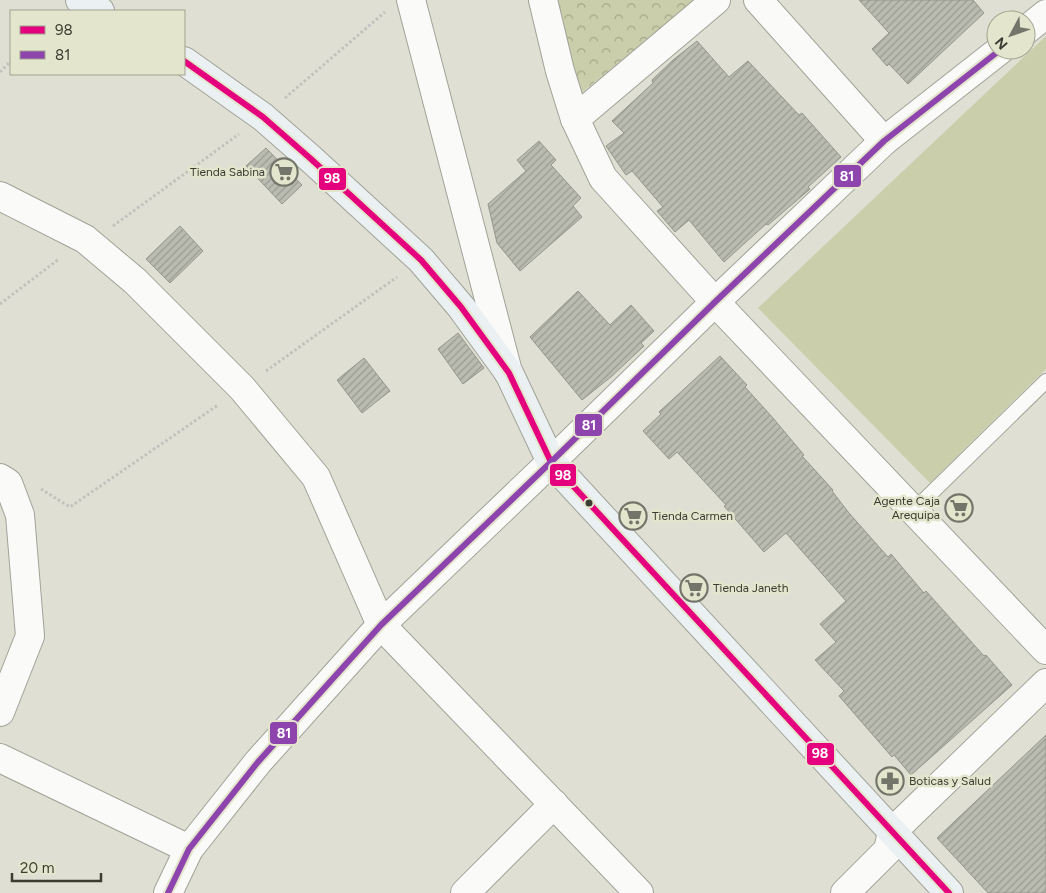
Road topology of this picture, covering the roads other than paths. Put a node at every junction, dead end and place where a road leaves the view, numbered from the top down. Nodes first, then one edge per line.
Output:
1 (80, 0) edge
2 (543, 0) edge
3 (716, 0) edge
4 (758, 0) edge
5 (402, 3) edge
6 (98, 10) edge
7 (1046, 14) edge
8 (1036, 22) edge
9 (987, 60) edge
10 (185, 62) edge
11 (575, 119) junction
12 (884, 141) junction
13 (0, 196) edge
14 (715, 302) junction
15 (509, 373) junction
16 (1046, 381) edge
17 (551, 462) junction
18 (0, 478) edge
19 (914, 510) junction
20 (10, 545) edge
21 (381, 625) junction
22 (1046, 650) edge
23 (1046, 683) edge
24 (0, 712) edge
25 (0, 758) edge
26 (554, 804) junction
27 (892, 832) junction
28 (189, 849) junction
29 (168, 893) edge
30 (465, 893) edge
31 (640, 893) edge
32 (845, 893) edge
33 (949, 893) edge

1 - 6 main road
2 - 11 street
3 - 11 street
4 - 12 street
5 - 15 street
7 - 8 street
9 - 12 street
10 - 15 main road
11 - 14 street
12 - 14 street
13 - 21 street
14 - 17 street
14 - 19 street
15 - 17 main road
16 - 19 lane
17 - 21 street
17 - 27 main road
18 - 20 street
19 - 22 street
20 - 24 street
21 - 26 street
21 - 28 street
23 - 27 street
25 - 28 street
26 - 30 street
26 - 31 street
27 - 32 street
27 - 33 main road
28 - 29 street

